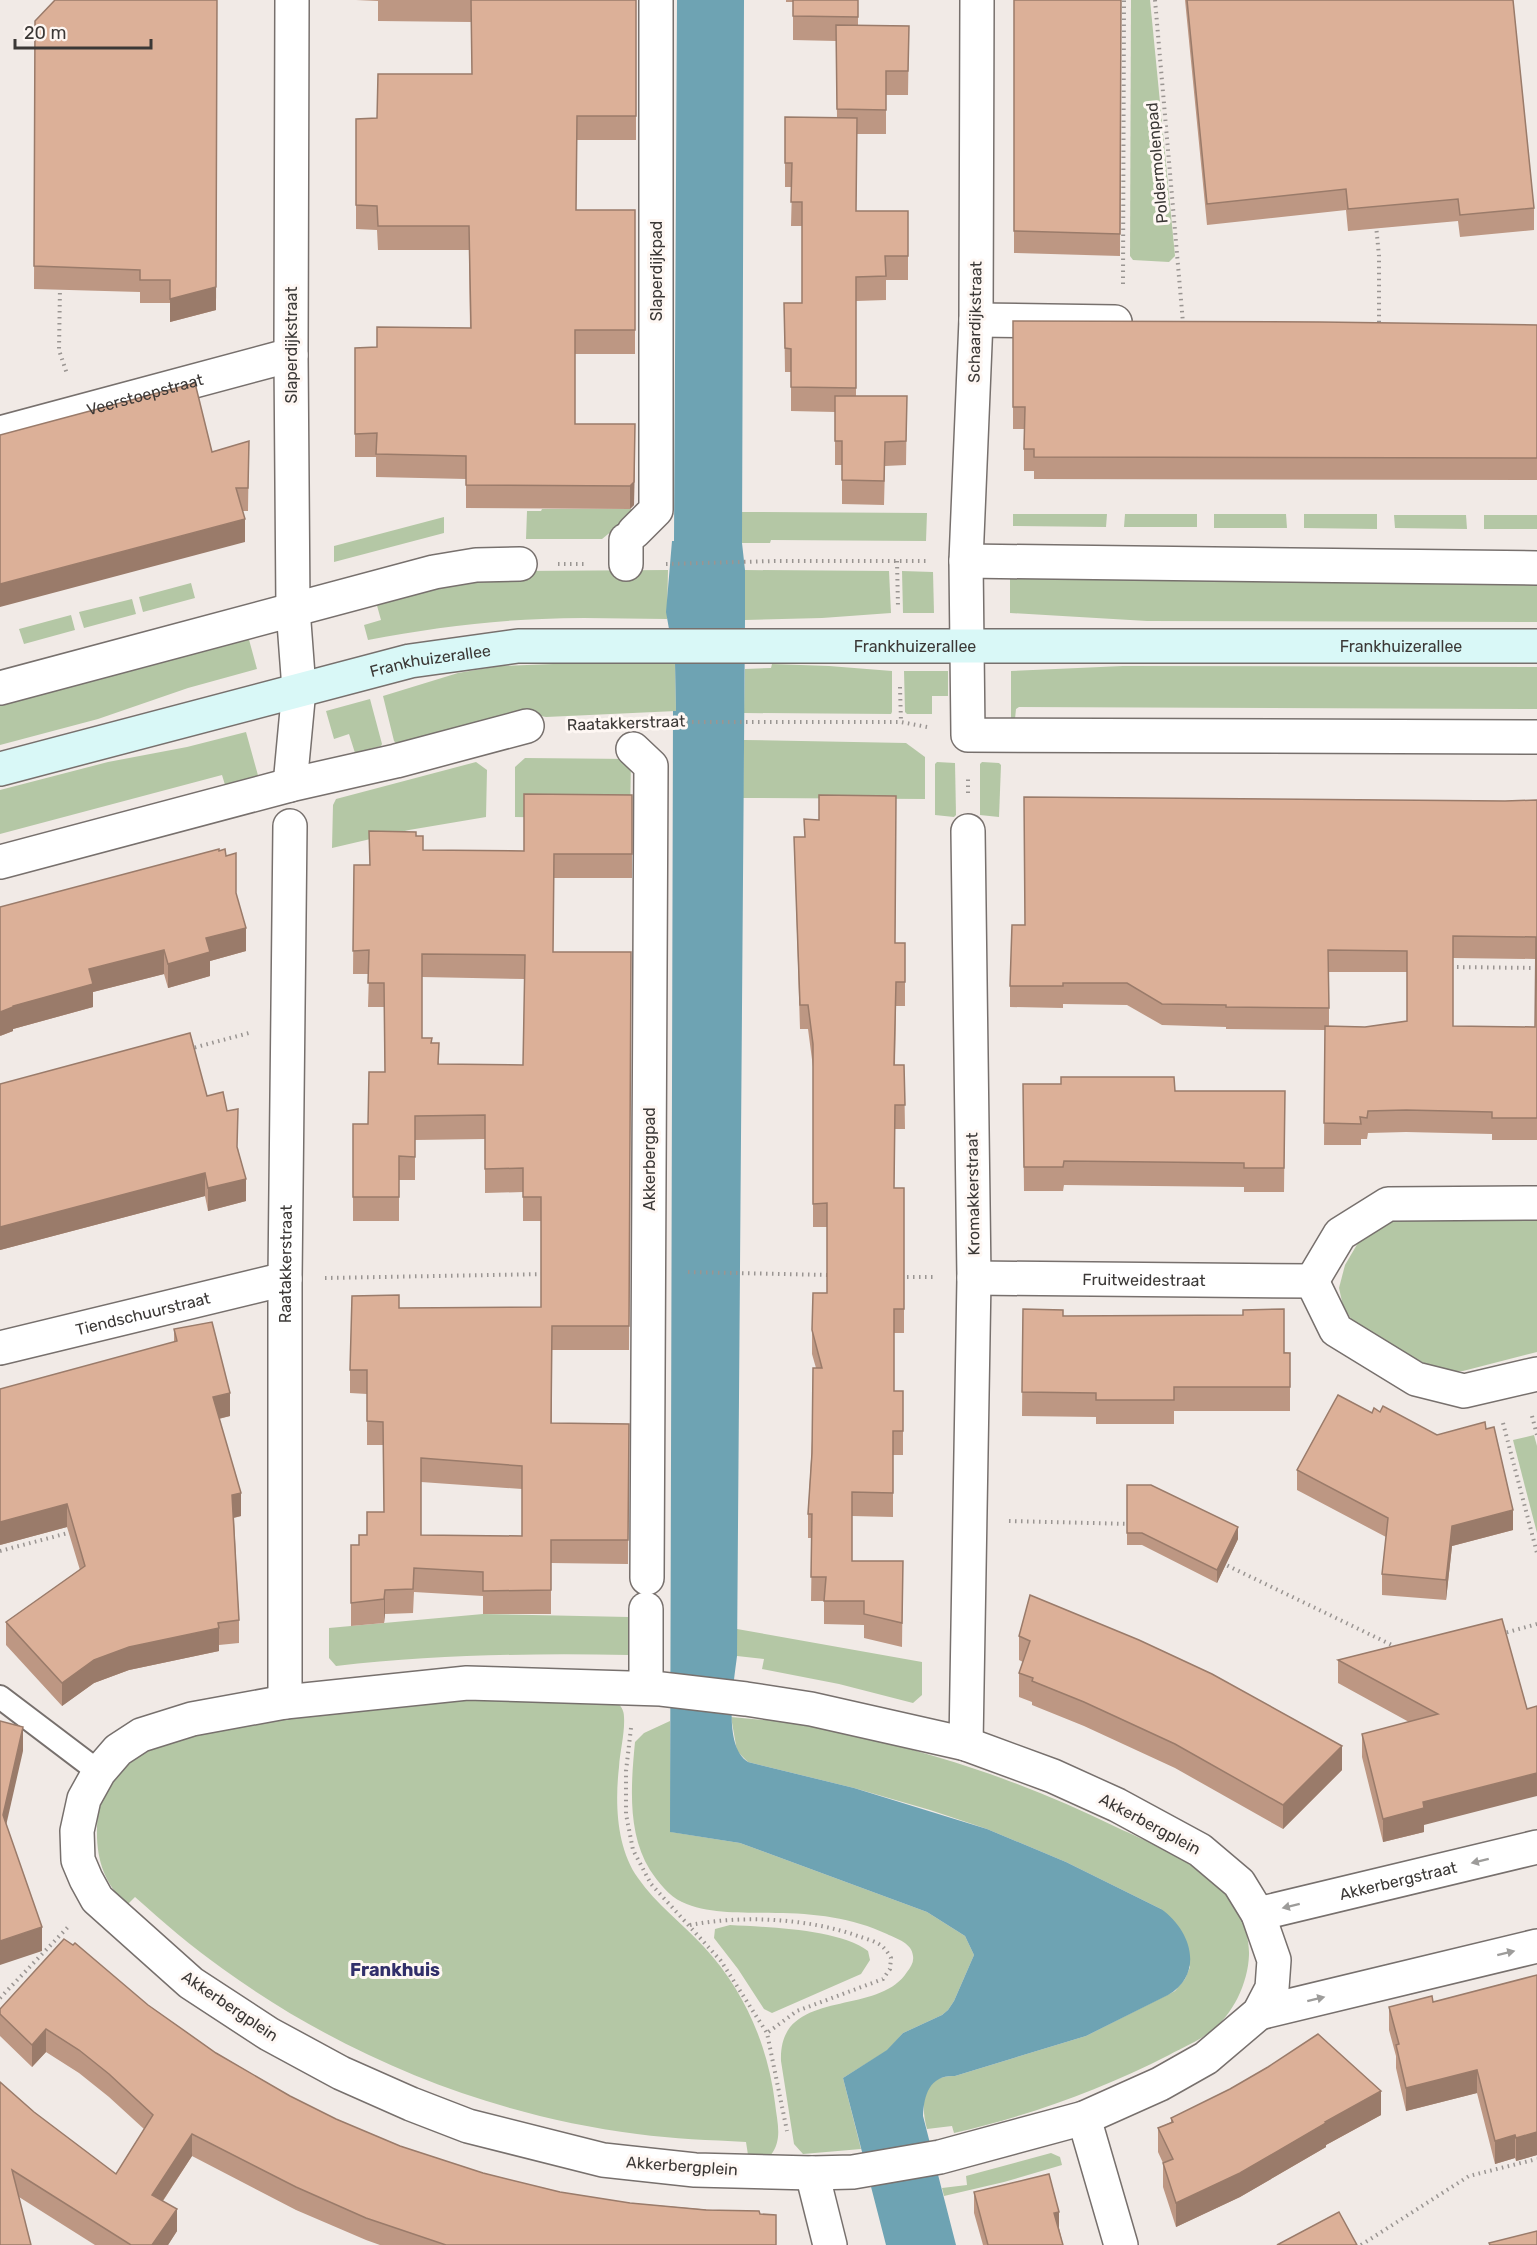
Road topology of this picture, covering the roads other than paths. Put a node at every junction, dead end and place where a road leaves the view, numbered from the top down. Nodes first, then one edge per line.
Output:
1 (292, 0) edge
2 (656, 0) edge
3 (977, 0) edge
4 (976, 320) junction
5 (1183, 323) edge
6 (291, 355) junction
7 (0, 433) edge
8 (629, 545) dead end
9 (966, 561) junction
10 (520, 564) dead end
11 (1537, 568) edge
12 (293, 609) junction
13 (965, 645) junction
14 (1537, 646) edge
15 (0, 688) edge
16 (299, 689) junction
17 (527, 726) road end
18 (641, 733) road end
19 (1537, 737) edge
20 (0, 769) edge
21 (290, 784) junction
22 (290, 826) dead end
23 (968, 831) road end
24 (0, 862) edge
25 (1537, 1203) edge
26 (974, 1278) junction
27 (285, 1279) junction
28 (1312, 1281) junction
29 (0, 1348) edge
30 (1537, 1374) edge
31 (653, 1689) junction
32 (0, 1697) edge
33 (285, 1702) junction
34 (966, 1744) junction
35 (99, 1772) junction
36 (1537, 1847) edge
37 (1258, 1914) junction
38 (1537, 1946) edge
39 (1259, 2013) junction
40 (1084, 2118) junction
41 (812, 2173) junction
42 (830, 2245) edge
43 (1121, 2245) edge

1 - 6 street, Slaperdijkstraat
2 - 8 street, Slaperdijkpad
3 - 4 street, Schaardijkstraat
4 - 5 street
4 - 9 street, Schaardijkstraat
6 - 7 street, Veerstoepstraat
6 - 12 street, Slaperdijkstraat
9 - 11 street
9 - 13 street, Schaardijkstraat
10 - 12 street
12 - 15 street
12 - 16 street, Slaperdijkstraat
13 - 14 main road, Frankhuizerallee
13 - 16 main road, Frankhuizerallee
13 - 19 street
16 - 20 main road, Frankhuizerallee
16 - 21 street
17 - 21 street
18 - 31 street, Akkerbergpad
21 - 24 street
22 - 27 street, Raatakkerstraat
23 - 26 street, Kromakkerstraat
25 - 28 street
26 - 28 street, Fruitweidestraat
26 - 34 street, Kromakkerstraat
27 - 29 street, Tiendschuurstraat
27 - 33 street, Raatakkerstraat
28 - 30 street
31 - 33 street, Akkerbergplein
31 - 34 street, Akkerbergplein
32 - 35 lane
33 - 35 street, Akkerbergplein
34 - 37 street, Akkerbergplein
35 - 41 street, Akkerbergplein
36 -> 37 street, Akkerbergstraat
37 - 39 street, Akkerbergplein
39 -> 38 street
39 - 40 street, Akkerbergplein
40 - 41 street, Akkerbergplein
40 - 43 street
41 - 42 street

